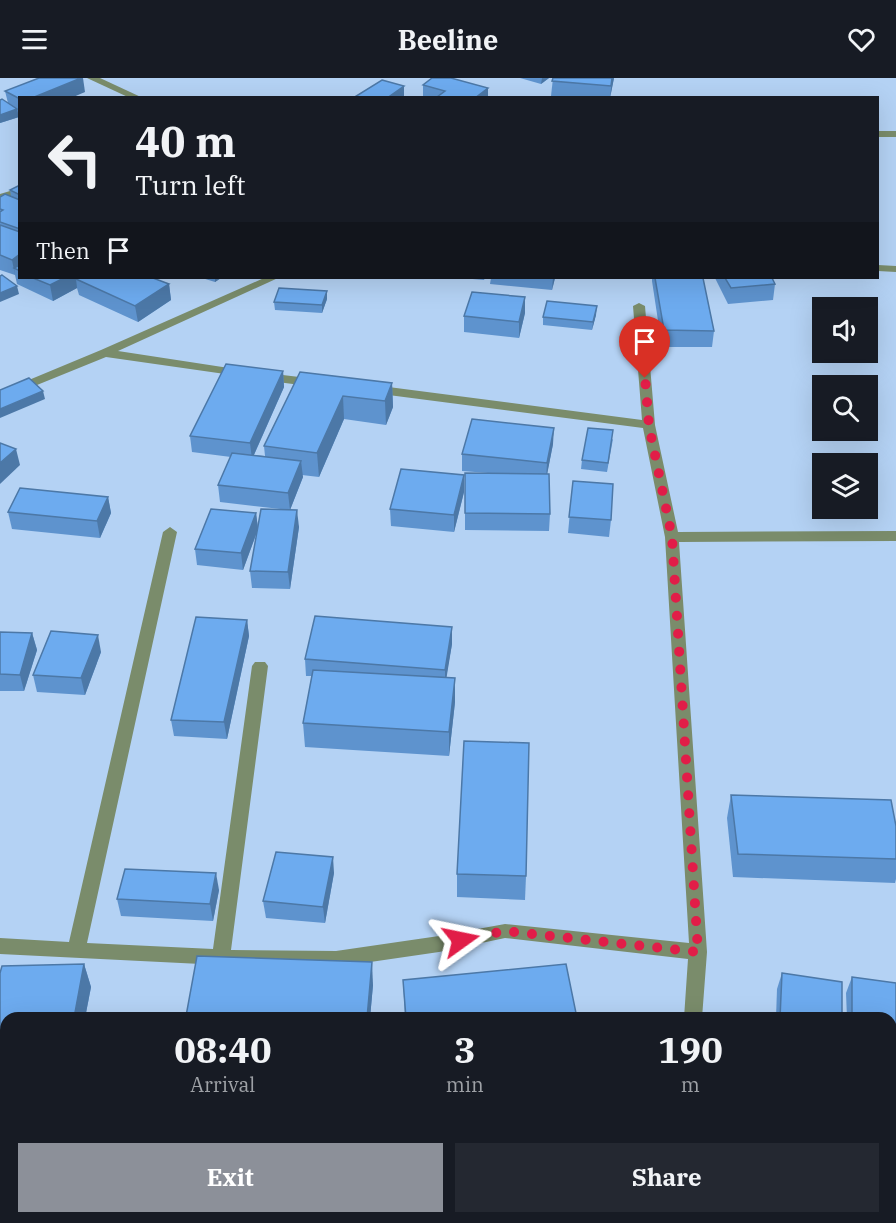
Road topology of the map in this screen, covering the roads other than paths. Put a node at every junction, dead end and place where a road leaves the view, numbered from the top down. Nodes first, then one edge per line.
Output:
1 (92, 78) edge
2 (135, 96) edge
3 (879, 134) edge
4 (896, 134) edge
5 (18, 192) edge
6 (0, 198) edge
7 (879, 268) edge
8 (896, 269) edge
9 (270, 279) edge
10 (639, 306) dead end
11 (105, 354) junction
12 (332, 385) edge
13 (355, 387) edge
14 (0, 396) edge
15 (649, 426) junction
16 (170, 532) dead end
17 (896, 536) edge
18 (672, 537) junction
19 (260, 666) dead end
20 (0, 946) edge
21 (77, 948) junction
22 (698, 952) junction
23 (221, 957) junction
24 (693, 1012) edge

1 - 2 street
3 - 4 street
5 - 6 street
7 - 8 street
9 - 11 street
10 - 15 street
11 - 12 street
11 - 14 street
13 - 15 street
15 - 18 street
16 - 21 street
17 - 18 street
18 - 22 street
19 - 23 street
20 - 21 street
21 - 23 street
22 - 23 street
22 - 24 street

